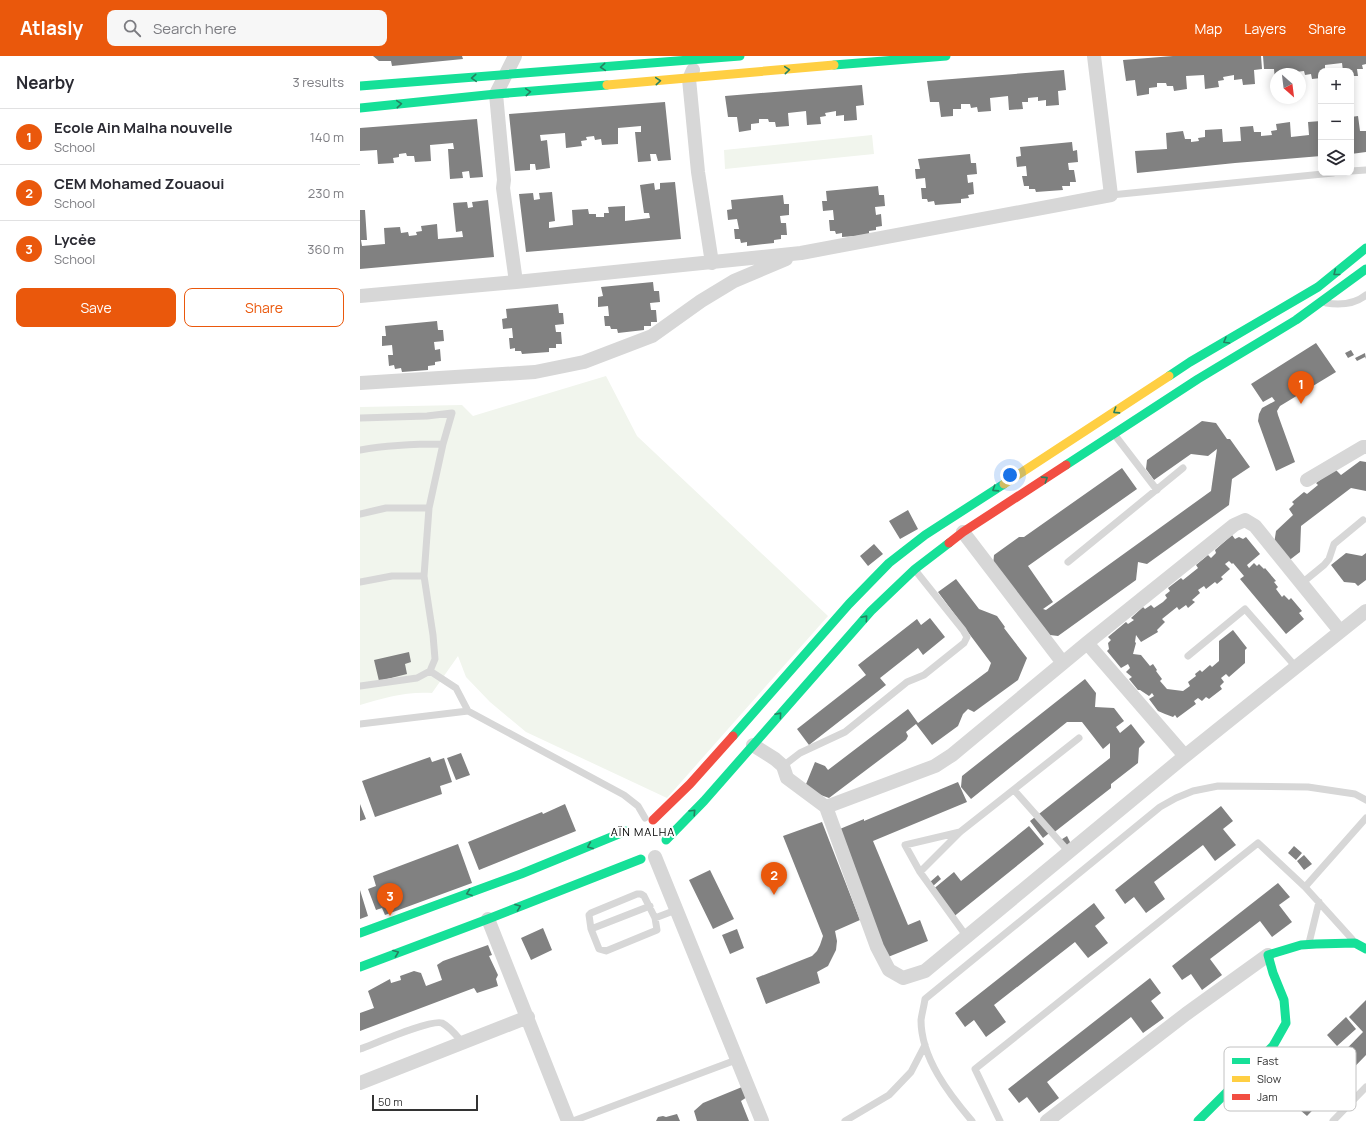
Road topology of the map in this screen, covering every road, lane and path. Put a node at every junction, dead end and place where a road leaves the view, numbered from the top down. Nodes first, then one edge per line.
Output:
1 (515, 56) edge
2 (740, 56) edge
3 (946, 56) edge
4 (1094, 56) edge
5 (699, 58) edge
6 (886, 59) edge
7 (506, 75) junction
8 (689, 79) junction
9 (360, 86) edge
10 (496, 94) junction
11 (360, 108) edge
12 (1366, 170) edge
13 (1354, 171) edge
14 (1318, 174) edge
15 (1111, 195) junction
16 (1366, 248) edge
17 (801, 253) junction
18 (712, 263) junction
19 (1366, 269) edge
20 (516, 282) junction
21 (1366, 295) edge
22 (360, 296) edge
23 (1321, 302) junction
24 (360, 382) edge
25 (360, 418) edge
26 (1114, 434) junction
27 (443, 444) junction
28 (1366, 448) edge
29 (360, 450) edge
30 (1183, 468) dead end
31 (1307, 480) dead end
32 (1157, 490) junction
33 (430, 508) junction
34 (360, 514) edge
35 (1363, 520) dead end
36 (963, 532) junction
37 (1068, 562) dead end
38 (915, 569) junction
39 (424, 576) junction
40 (360, 582) edge
41 (1302, 583) junction
42 (1366, 611) edge
43 (1340, 631) junction
44 (1087, 643) junction
45 (1188, 656) dead end
46 (1063, 663) junction
47 (1296, 667) junction
48 (430, 671) junction
49 (360, 686) edge
50 (468, 711) junction
51 (360, 724) edge
52 (1079, 738) dead end
53 (753, 745) junction
54 (1185, 756) junction
55 (783, 766) junction
56 (1014, 790) junction
57 (1366, 800) edge
58 (826, 807) junction
59 (1366, 818) edge
60 (639, 823) junction
61 (960, 832) junction
62 (625, 843) dead end
63 (657, 851) junction
64 (1069, 852) junction
65 (631, 853) dead end
66 (920, 872) junction
67 (1305, 887) junction
68 (1319, 902) junction
69 (650, 906) junction
70 (676, 910) junction
71 (655, 918) junction
72 (488, 919) junction
73 (591, 929) junction
74 (360, 933) edge
75 (967, 937) junction
76 (1355, 943) junction
77 (1309, 944) junction
78 (1366, 949) edge
79 (1268, 955) junction
80 (360, 967) edge
81 (528, 1017) junction
82 (462, 1042) junction
83 (925, 1045) junction
84 (1272, 1047) edge
85 (360, 1049) edge
86 (736, 1060) junction
87 (360, 1083) edge
88 (1366, 1087) edge
89 (1224, 1095) edge
90 (1356, 1097) edge
91 (1343, 1111) edge
92 (568, 1121) edge
93 (573, 1121) edge
94 (762, 1121) edge
95 (845, 1121) edge
96 (972, 1121) edge
97 (1000, 1121) edge
98 (1047, 1121) edge
99 (1198, 1121) edge
100 (1333, 1121) edge

1 - 7 street
2 - 5 main road
3 - 6 main road
4 - 15 street
5 -> 7 main road
5 - 8 street
8 -> 6 main road
7 -> 9 main road
7 - 10 street
10 -> 8 main road
8 - 18 street
11 -> 10 main road
10 - 20 street
12 - 13 lane
14 - 15 lane
15 - 17 street
16 -> 60 main road
17 - 18 street
17 - 24 street
18 - 20 street
19 - 23 main road
20 - 22 street
21 - 23 lane
23 - 26 main road
25 - 27 lane
26 - 32 lane
36 -> 26 main road
27 - 29 lane
27 - 33 lane
28 - 31 street
30 - 32 lane
32 - 37 lane
33 - 34 lane
33 - 39 lane
35 - 41 lane
36 - 38 main road
36 - 46 street
53 -> 38 main road
38 - 55 lane
39 - 40 lane
39 - 48 lane
41 - 43 street
41 - 44 street
42 - 43 street
43 - 47 street
44 - 46 street
44 - 54 street
45 - 47 lane
46 - 58 street
47 - 54 street
48 - 49 lane
48 - 50 lane
50 - 51 lane
50 - 60 lane
52 - 56 lane
53 - 55 street
63 -> 53 main road
54 - 64 street
55 - 58 street
56 - 61 lane
56 - 64 lane
57 - 83 lane
58 - 75 street
59 - 67 lane
60 - 62 main road
60 - 63 main road
60 -> 74 main road
61 - 66 lane
61 - 66 lane
63 - 65 main road
63 - 70 street
72 -> 63 main road
64 - 75 street
66 - 75 lane
67 - 68 lane
67 - 97 lane
68 - 76 lane
68 - 77 lane
69 - 71 lane
69 - 73 lane
69 - 73 lane
70 - 71 lane
70 - 86 street
71 - 73 lane
80 -> 72 main road
72 - 81 street
76 - 77 main road
76 - 78 main road
77 - 79 main road
79 - 84 main road
79 - 98 street
81 - 82 street
81 - 92 street
82 - 85 lane
82 - 87 street
83 - 95 lane
83 - 96 lane
86 - 93 lane
86 - 94 street
88 - 90 lane
89 - 99 main road
91 - 100 lane

